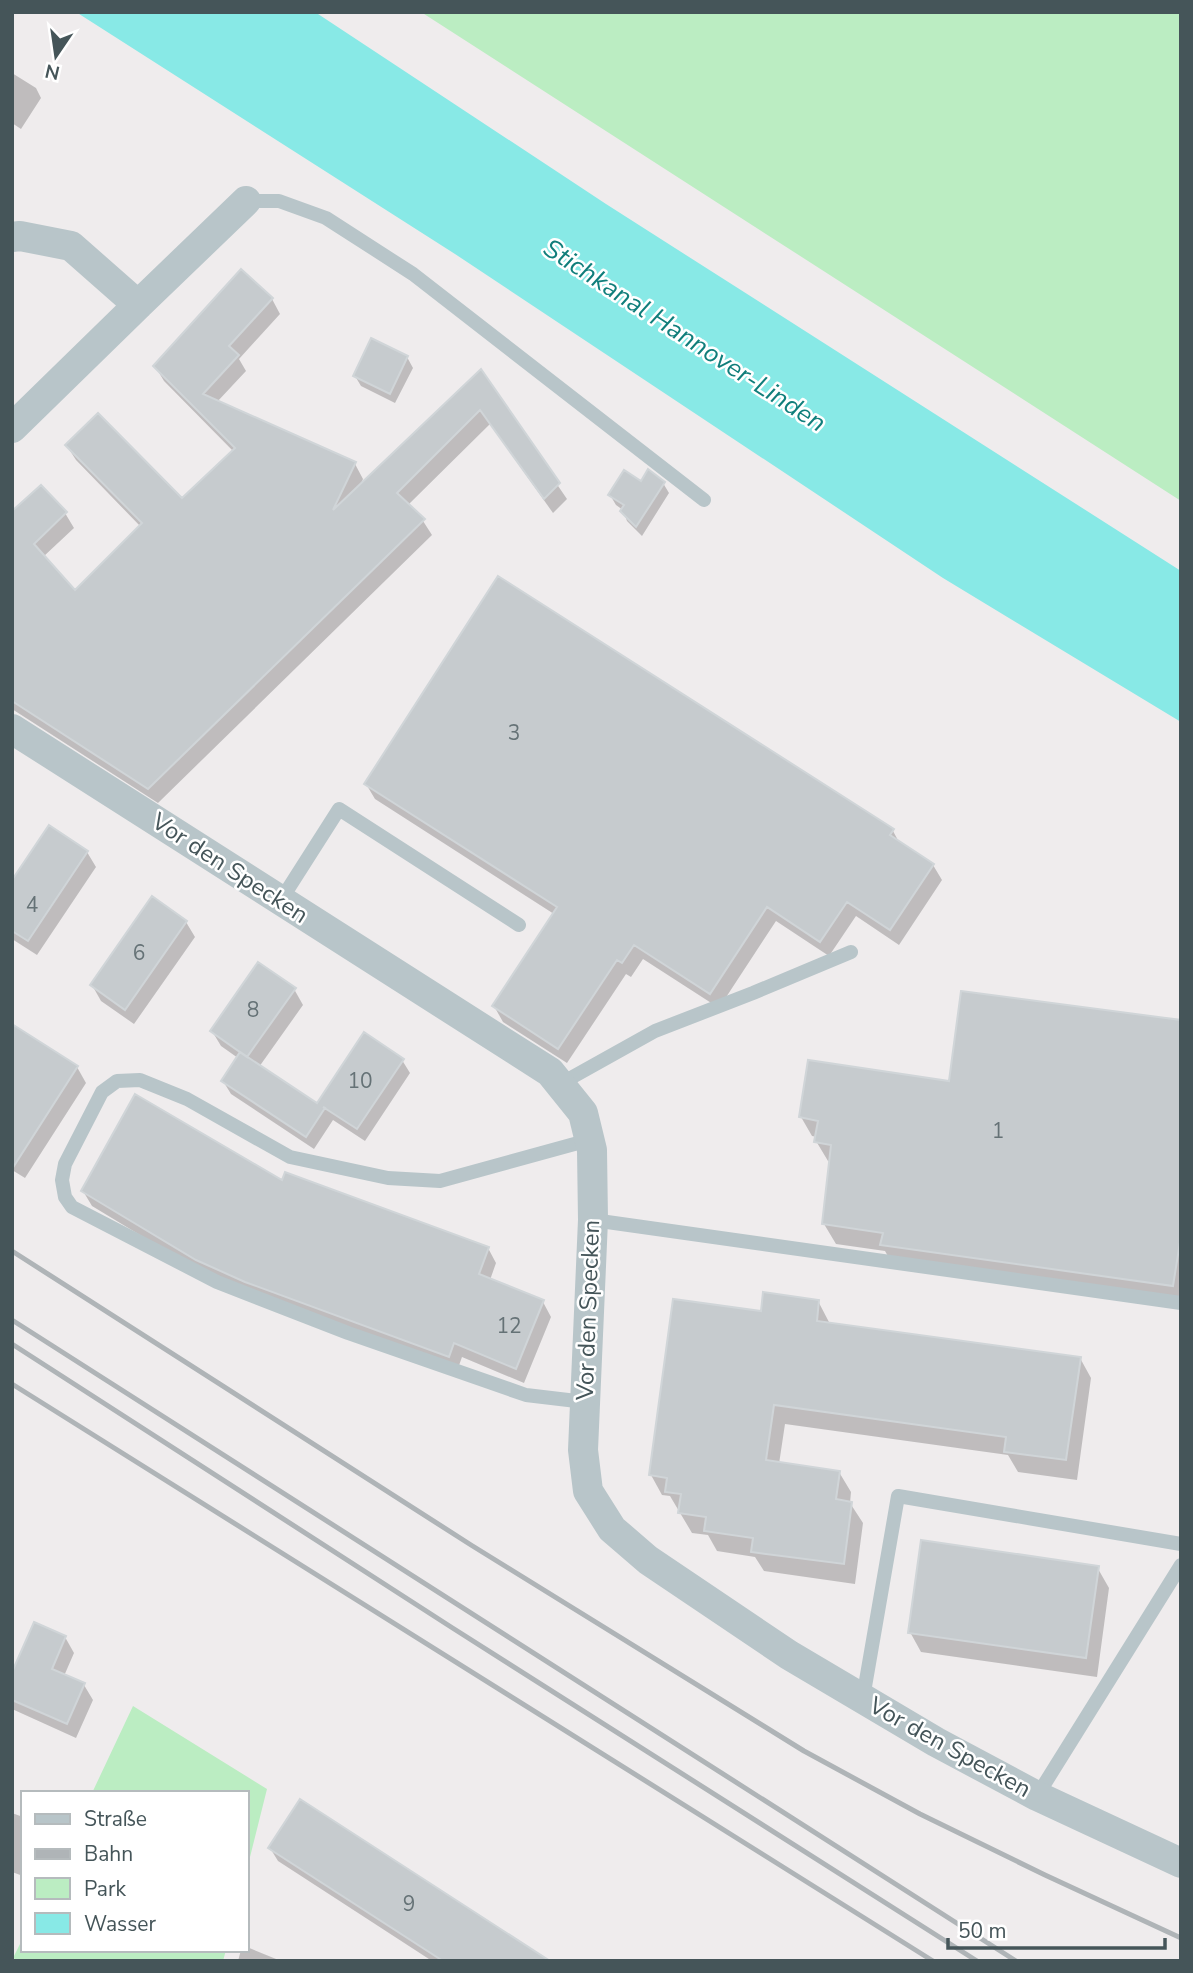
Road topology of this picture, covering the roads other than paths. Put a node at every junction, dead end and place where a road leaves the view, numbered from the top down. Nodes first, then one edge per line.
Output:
1 (246, 201) joint
2 (12, 237) edge
3 (138, 305) junction
4 (12, 428) edge
5 (704, 500) dead end
6 (12, 729) edge
7 (281, 900) junction
8 (519, 925) dead end
9 (851, 951) dead end
10 (560, 1084) junction
11 (589, 1140) junction
12 (593, 1220) junction
13 (1181, 1303) edge
14 (585, 1402) junction
15 (1181, 1544) edge
16 (1181, 1565) edge
17 (863, 1698) junction
18 (1037, 1796) junction
19 (1181, 1863) edge

1 - 3 street
1 - 5 lane
2 - 3 street
3 - 4 street
6 - 7 street, Vor den Specken
7 - 8 lane
7 - 10 street, Vor den Specken
9 - 10 lane
10 - 11 street, Vor den Specken
11 - 12 street, Vor den Specken
11 - 14 lane
12 - 13 lane
12 - 14 street, Vor den Specken
14 - 17 street, Vor den Specken
15 - 17 lane
16 - 18 lane
17 - 18 street, Vor den Specken
18 - 19 street, Vor den Specken

